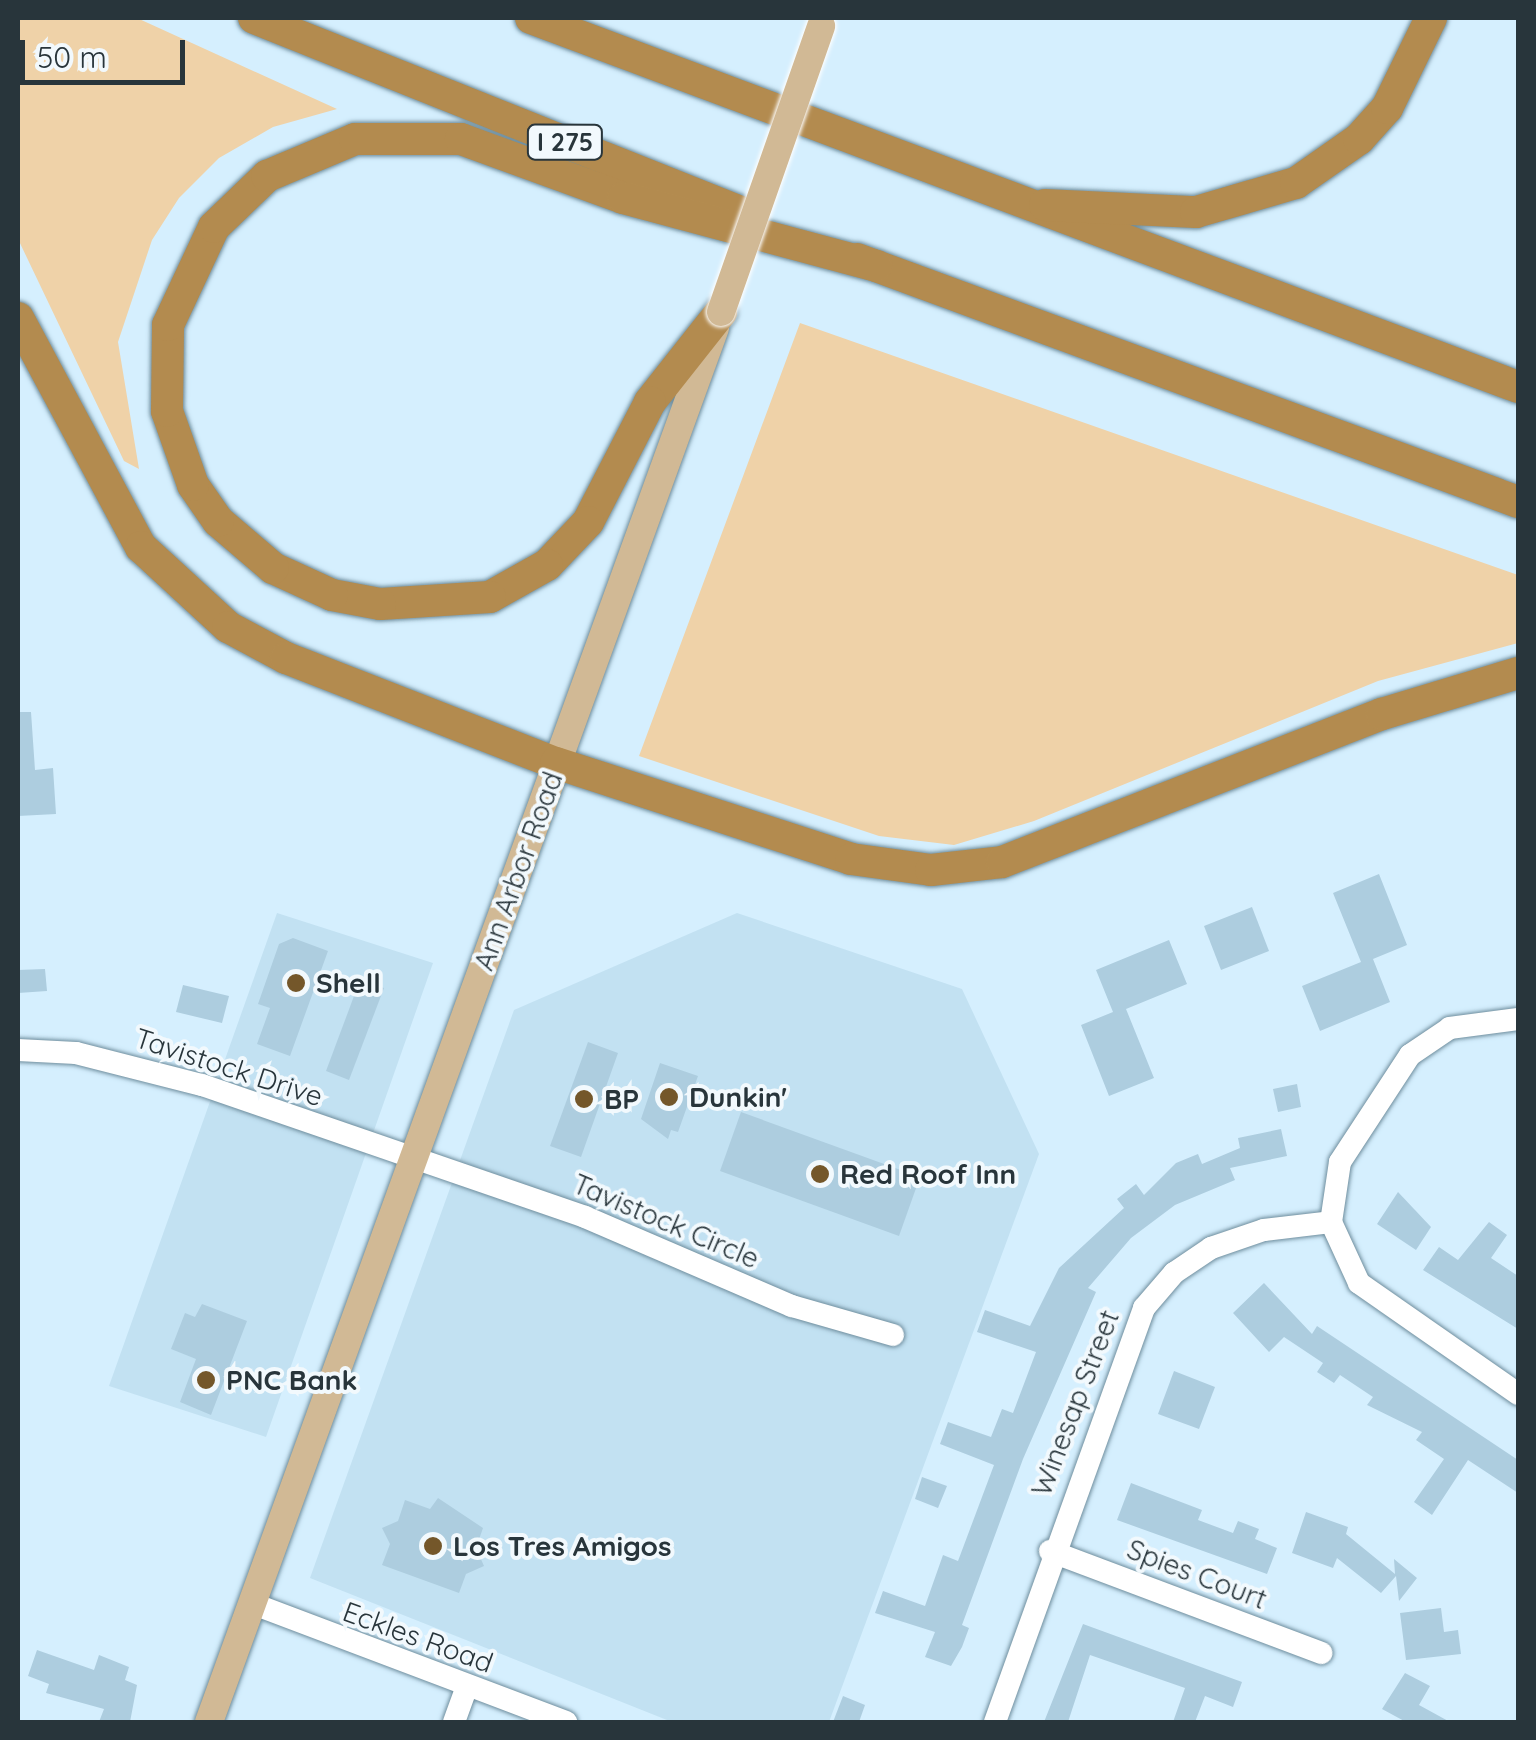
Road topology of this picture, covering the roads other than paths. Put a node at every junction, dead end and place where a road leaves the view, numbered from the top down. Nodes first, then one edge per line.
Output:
1 (254, 18) edge
2 (531, 18) edge
3 (1430, 18) edge
4 (823, 20) edge
5 (1010, 203) junction
6 (876, 266) junction
7 (721, 312) junction
8 (18, 318) edge
9 (1518, 387) edge
10 (1518, 502) edge
11 (1518, 673) edge
12 (556, 763) junction
13 (1518, 1018) edge
14 (18, 1050) edge
15 (418, 1156) junction
16 (1331, 1222) junction
17 (893, 1335) dead end
18 (1518, 1394) edge
19 (1050, 1551) junction
20 (252, 1603) junction
21 (1322, 1653) dead end
22 (466, 1686) junction
23 (209, 1722) edge
24 (454, 1722) edge
25 (566, 1722) edge
26 (994, 1722) edge

1 - 6 highway, I 275
2 - 5 highway
3 - 5 highway
4 - 7 main road, Ann Arbor Road, bridge
5 - 9 highway
6 - 7 highway
6 - 10 highway, I 275
7 - 12 main road, Ann Arbor Road
8 - 12 highway
11 - 12 highway
12 - 15 main road, Ann Arbor Road
13 - 16 street
14 - 15 street, Tavistock Drive
15 - 17 street, Tavistock Circle
15 - 20 main road, Ann Arbor Road
16 - 18 street
16 - 19 street, Winesap Street
19 - 21 street, Spies Court
19 - 26 street, Winesap Street
20 - 22 street, Eckles Road
20 - 23 main road, Ann Arbor Road
22 - 24 street
22 - 25 street, Eckles Road

